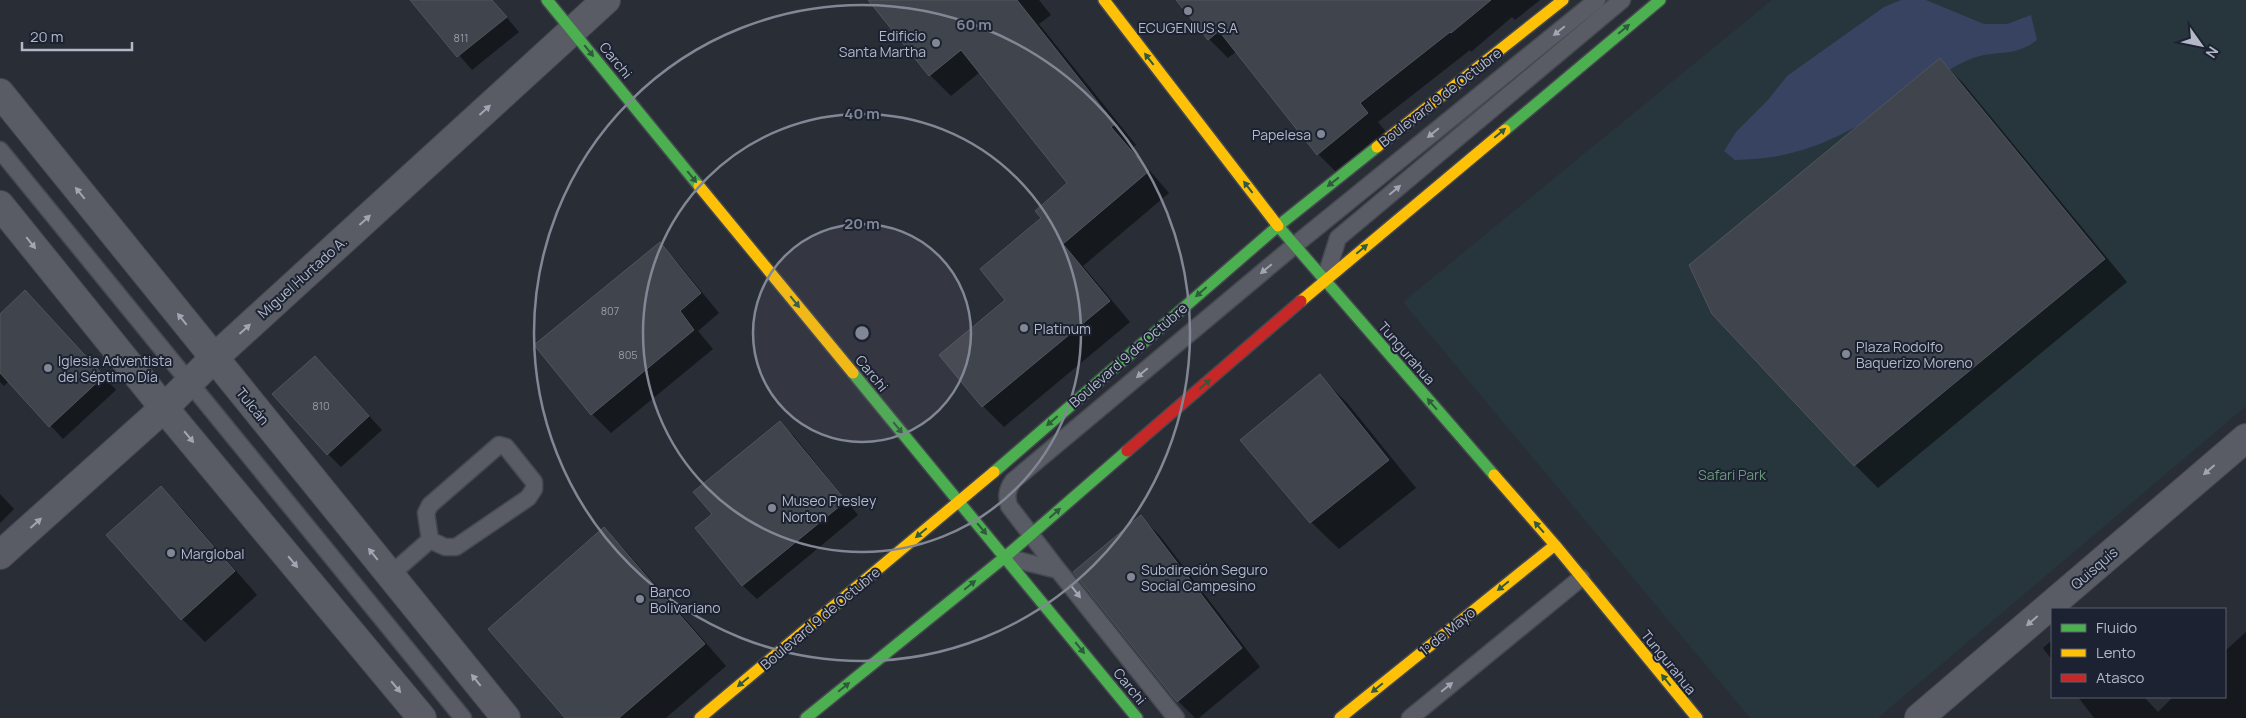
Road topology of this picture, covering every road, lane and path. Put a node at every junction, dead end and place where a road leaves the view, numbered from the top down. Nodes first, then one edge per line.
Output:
1 (547, 0) edge
2 (606, 0) edge
3 (1104, 0) edge
4 (1563, 0) edge
5 (1597, 0) edge
6 (1622, 0) edge
7 (1660, 0) edge
8 (572, 31) junction
9 (0, 93) edge
10 (0, 150) edge
11 (0, 206) edge
12 (1278, 226) junction
13 (1295, 245) junction
14 (1325, 281) junction
15 (214, 358) junction
16 (189, 383) junction
17 (164, 408) junction
18 (2246, 438) edge
19 (959, 502) junction
20 (1031, 534) junction
21 (430, 540) junction
22 (1555, 545) junction
23 (0, 555) edge
24 (1005, 556) junction
25 (1058, 570) junction
26 (390, 575) junction
27 (1581, 578) junction
28 (422, 718) edge
29 (463, 718) edge
30 (506, 718) edge
31 (700, 718) edge
32 (806, 718) edge
33 (1137, 718) edge
34 (1176, 718) edge
35 (1340, 718) edge
36 (1410, 718) edge
37 (1696, 718) edge
38 (1918, 718) edge

1 - 8 main road, Carchi
2 - 8 street, Miguel Hurtado A.
12 -> 3 main road, Tungurahua
4 -> 12 main road, Boulevard 9 de Octubre
5 -> 13 lane, Boulevard 9 de Octubre
14 -> 6 lane
14 -> 7 main road
15 -> 8 street, Miguel Hurtado A.
8 -> 19 main road, Carchi
15 -> 9 street, Tulcán
10 - 16 lane
11 -> 17 street
12 - 13 main road, Tungurahua
12 -> 19 main road, Boulevard 9 de Octubre
13 - 14 main road, Tungurahua
13 -> 20 lane, Boulevard 9 de Octubre
20 -> 14 main road
22 -> 14 main road, Tungurahua
15 - 16 street, Miguel Hurtado A.
26 -> 15 street, Tulcán
16 - 17 street, Miguel Hurtado A.
16 - 29 lane
23 -> 17 street, Miguel Hurtado A.
17 -> 28 street
18 -> 38 street, Quisquís
19 -> 24 main road, Carchi
19 -> 31 main road, Boulevard 9 de Octubre
20 - 24 main road
20 - 25 lane, Boulevard 9 de Octubre
21 - 21 lane
21 - 26 lane
22 - 27 main road, Tungurahua
22 -> 35 main road, 1º de Mayo
24 - 25 lane
32 -> 24 main road
24 -> 33 main road, Carchi
25 -> 34 lane, Boulevard 9 de Octubre
30 -> 26 street, Tulcán
36 -> 27 lane
37 -> 27 main road, Tungurahua

